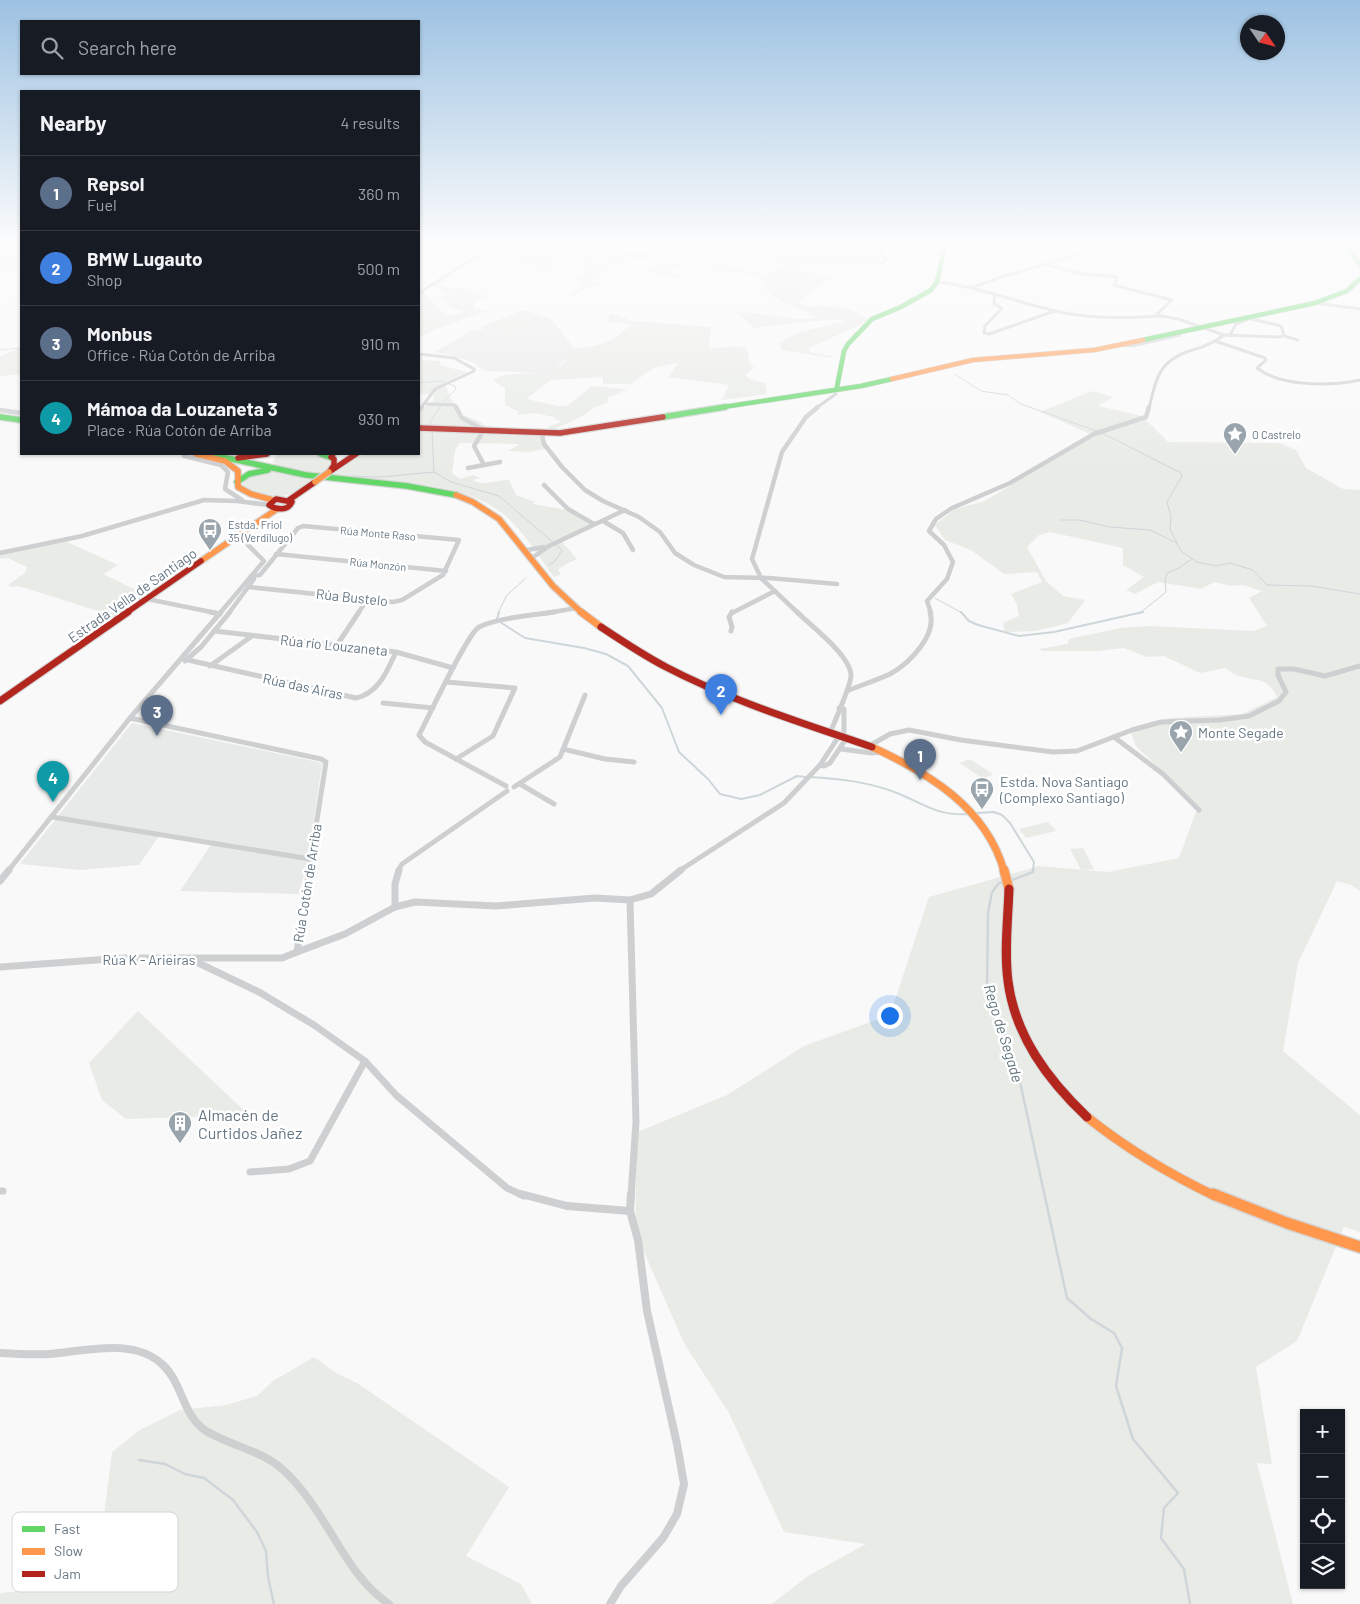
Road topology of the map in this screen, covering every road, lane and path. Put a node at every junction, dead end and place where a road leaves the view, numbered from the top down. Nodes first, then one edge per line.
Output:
1 (873, 320) edge
2 (991, 320) edge
3 (1028, 320) edge
4 (1181, 320) edge
5 (1236, 320) edge
6 (1245, 320) edge
7 (1256, 320) edge
8 (1262, 323) junction
9 (1202, 327) junction
10 (1276, 329) dead end
11 (1180, 335) dead end
12 (1227, 335) junction
13 (1284, 336) junction
14 (1298, 340) dead end
15 (1214, 342) junction
16 (1118, 346) junction
17 (420, 354) edge
18 (1360, 380) edge
19 (834, 391) junction
20 (427, 404) junction
21 (420, 409) edge
22 (0, 410) edge
23 (20, 413) edge
24 (0, 416) edge
25 (20, 418) edge
26 (420, 429) edge
27 (484, 430) junction
28 (542, 434) junction
29 (199, 455) edge
30 (201, 455) edge
31 (213, 455) edge
32 (217, 455) edge
33 (260, 455) edge
34 (272, 455) edge
35 (353, 455) edge
36 (184, 456) dead end
37 (333, 456) edge
38 (237, 461) junction
39 (500, 462) dead end
40 (484, 465) junction
41 (468, 468) dead end
42 (284, 471) junction
43 (329, 472) junction
44 (237, 482) junction
45 (544, 485) dead end
46 (289, 500) junction
47 (244, 501) junction
48 (271, 503) junction
49 (277, 509) junction
50 (625, 510) junction
51 (603, 521) junction
52 (594, 524) junction
53 (239, 536) junction
54 (549, 546) junction
55 (527, 550) junction
56 (633, 550) dead end
57 (0, 553) edge
58 (276, 554) junction
59 (532, 558) junction
60 (446, 571) junction
61 (260, 575) junction
62 (252, 576) junction
63 (761, 578) junction
64 (837, 584) dead end
65 (248, 586) junction
66 (776, 591) junction
67 (147, 599) junction
68 (368, 599) junction
69 (577, 608) junction
70 (220, 614) junction
71 (206, 629) junction
72 (214, 631) junction
73 (731, 631) dead end
74 (252, 636) junction
75 (337, 645) junction
76 (396, 652) junction
77 (187, 659) junction
78 (210, 666) junction
79 (1360, 666) edge
80 (453, 668) junction
81 (446, 682) junction
82 (849, 690) junction
83 (585, 696) dead end
84 (0, 701) edge
85 (383, 703) dead end
86 (432, 708) junction
87 (839, 708) junction
88 (130, 718) junction
89 (830, 732) junction
90 (842, 737) junction
91 (1114, 738) junction
92 (869, 746) junction
93 (841, 749) junction
94 (563, 750) junction
95 (883, 751) junction
96 (456, 760) junction
97 (634, 762) dead end
98 (820, 765) junction
99 (520, 784) junction
100 (506, 789) junction
101 (554, 804) dead end
102 (1199, 810) dead end
103 (52, 817) junction
104 (310, 859) junction
105 (0, 881) edge
106 (630, 900) junction
107 (394, 906) junction
108 (297, 952) junction
109 (190, 959) junction
110 (0, 967) edge
111 (365, 1061) junction
112 (250, 1172) dead end
113 (630, 1211) junction
114 (1360, 1247) edge
115 (0, 1353) edge
116 (389, 1604) edge
117 (610, 1604) edge

1 - 19 main road
2 - 3 street
4 - 9 street
5 - 9 main road
6 - 12 street
7 - 8 street
8 - 10 street
8 - 13 street
9 - 12 street
9 - 16 main road
11 - 16 street
12 - 13 street
12 - 15 street
13 - 14 street
15 - 18 street
15 - 82 street
16 - 19 main road
17 - 20 street
19 - 28 main road
19 - 63 street
20 - 21 street
20 - 27 street
22 - 23 street
24 - 25 main road
26 - 27 main road
27 - 28 main road
27 - 40 street
28 - 50 street
29 - 44 main road
30 - 38 main road
31 - 38 main road
32 - 33 main road
34 - 42 main road
35 - 37 main road
35 - 43 main road, Estrada Vella de Santiago
36 - 47 street
37 - 43 main road
38 - 42 main road
39 - 40 street
40 - 41 street
42 - 44 main road
42 - 55 main road
43 - 46 main road, Estrada Vella de Santiago, bridge
44 - 48 main road
45 - 52 street
46 - 48 main road
46 - 49 main road, Estrada Vella de Santiago
47 - 48 street
47 - 57 street
48 - 49 main road
49 - 53 main road, Estrada Vella de Santiago
50 - 51 street
50 - 63 street
51 - 52 street
51 - 56 street
52 - 54 street
53 - 62 street
53 - 67 main road, Estrada Vella de Santiago
54 - 55 street
54 - 59 street
55 - 59 main road
58 - 60 street, Rúa Monzón
58 - 60 street, Rúa Monte Raso
58 - 61 street
59 - 69 main road
60 - 68 street, Rúa Bustelo
61 - 62 street
61 - 65 street
62 - 65 street
62 - 70 street
63 - 64 street
63 - 66 street
65 - 68 street, Rúa Bustelo
65 - 72 street
66 - 73 street
66 - 82 street
67 - 70 street
67 - 84 main road, Estrada Vella de Santiago
68 - 75 street
69 - 80 street
69 - 89 main road
70 - 71 street
71 - 72 street, Rúa río Louzaneta
71 - 77 street
72 - 74 street, Rúa río Louzaneta
72 - 77 street
74 - 75 street, Rúa río Louzaneta
74 - 78 street
75 - 76 street, Rúa río Louzaneta
76 - 78 street, Rúa das Airas
76 - 80 street, Rúa río Louzaneta
77 - 78 street, Rúa das Airas
77 - 88 street
79 - 91 street
80 - 81 street
81 - 86 street
81 - 96 street
82 - 87 street
83 - 94 street
85 - 86 street
86 - 96 street
87 - 89 street
87 - 90 street
88 - 103 street
88 - 104 street, Rúa Cotón de Arriba
89 - 90 main road
90 - 92 main road
90 - 93 street
90 - 98 street
91 - 92 street
91 - 102 street
92 - 95 main road
93 - 95 street
93 - 98 street
94 - 97 street
94 - 99 street
95 - 114 main road
96 - 100 street
98 - 106 street
99 - 100 street
99 - 101 street
100 - 107 street
103 - 104 street
103 - 105 street
104 - 108 street, Rúa Cotón de Arriba
106 - 107 street, Rúa Cotón de Arriba
106 - 113 street
107 - 108 street, Rúa Cotón de Arriba
108 - 109 street, Rúa K - Arieiras
109 - 110 street, Rúa K - Arieiras
109 - 111 street
111 - 112 street
111 - 113 street
113 - 117 street
115 - 116 street

